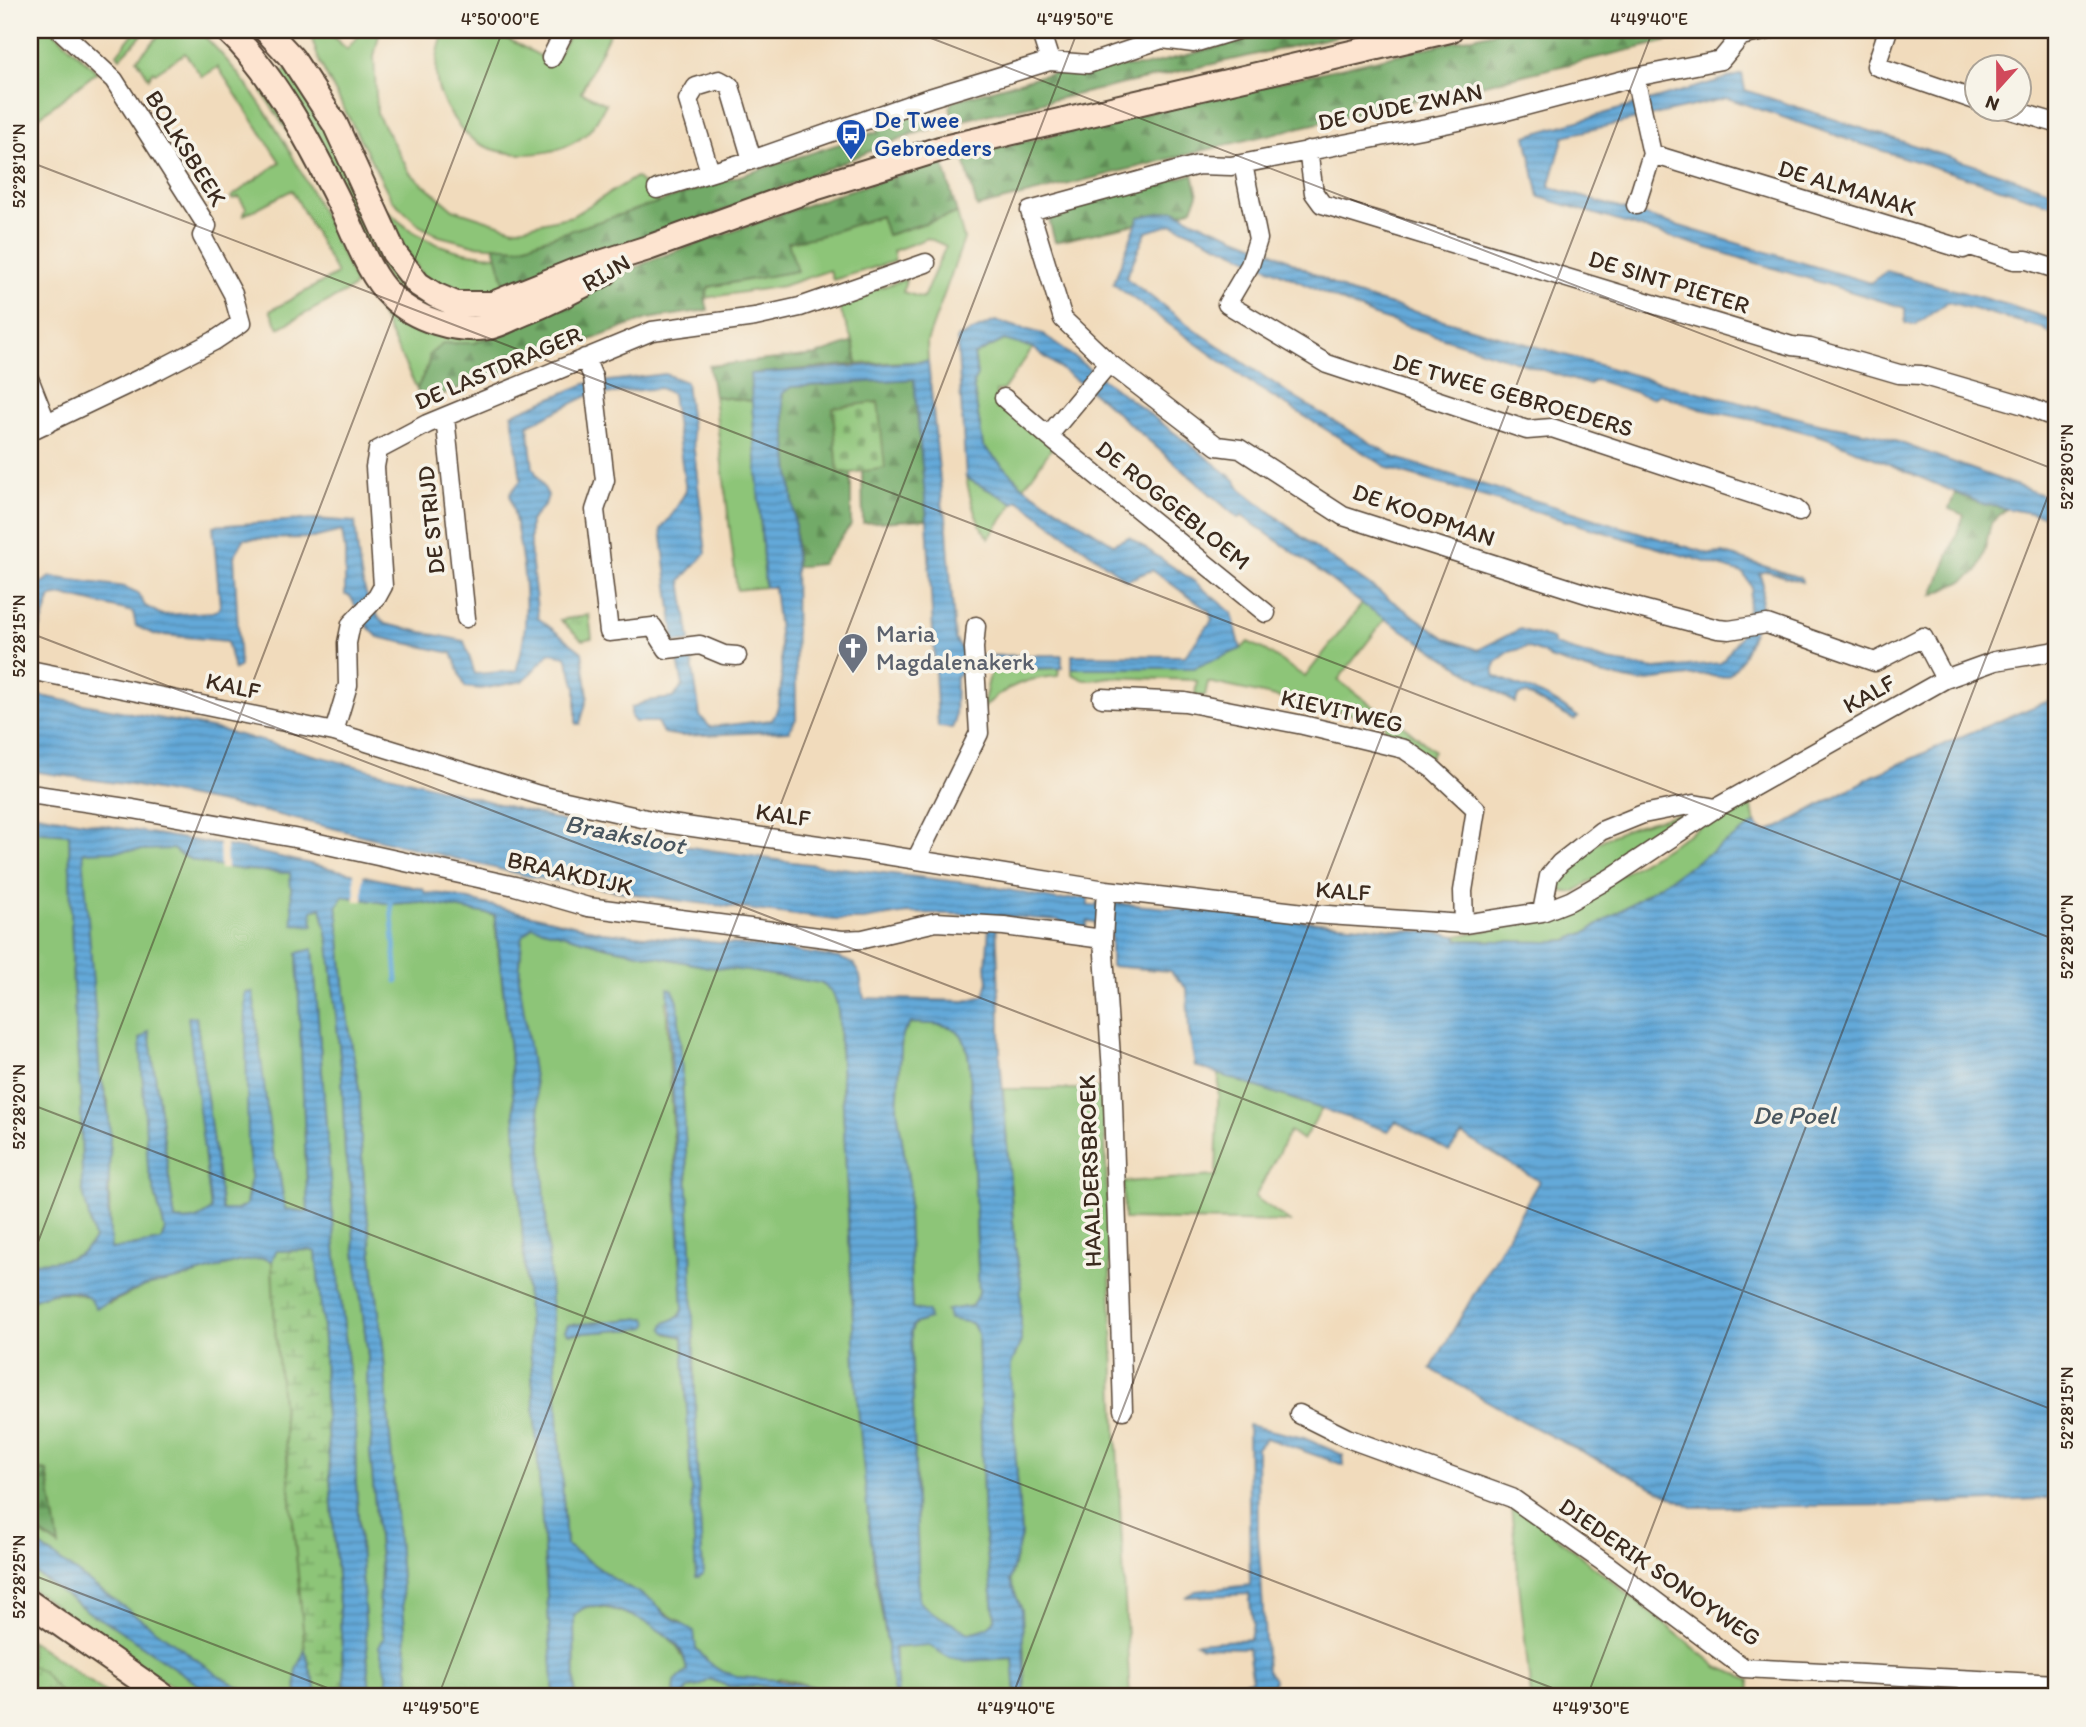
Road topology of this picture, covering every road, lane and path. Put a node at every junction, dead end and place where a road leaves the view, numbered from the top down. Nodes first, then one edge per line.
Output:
1 (60, 30) edge
2 (266, 30) edge
3 (565, 30) edge
4 (1040, 30) edge
5 (1237, 30) edge
6 (1450, 30) edge
7 (1769, 30) edge
8 (1888, 30) edge
9 (238, 33) edge
10 (551, 58) dead end
11 (1050, 61) junction
12 (1635, 77) junction
13 (1964, 96) edge
14 (2034, 117) edge
15 (2056, 123) edge
16 (1308, 150) junction
17 (1653, 154) junction
18 (752, 160) junction
19 (1243, 164) junction
20 (710, 172) junction
21 (657, 190) dead end
22 (1636, 205) dead end
23 (1030, 211) joint
24 (648, 248) junction
25 (926, 263) dead end
26 (2056, 269) edge
27 (585, 358) junction
28 (1105, 368) junction
29 (30, 381) edge
30 (1004, 398) dead end
31 (445, 418) junction
32 (2056, 418) edge
33 (47, 424) junction
34 (30, 431) edge
35 (1048, 436) junction
36 (1799, 512) dead end
37 (1266, 613) dead end
38 (466, 618) dead end
39 (976, 626) dead end
40 (2056, 651) edge
41 (737, 656) dead end
42 (30, 670) edge
43 (1945, 679) junction
44 (1102, 698) dead end
45 (334, 732) junction
46 (30, 794) edge
47 (1716, 808) junction
48 (916, 860) junction
49 (1106, 894) junction
50 (1542, 912) junction
51 (1464, 925) junction
52 (1103, 935) junction
53 (1123, 1409) dead end
54 (1299, 1414) dead end
55 (30, 1602) edge
56 (2056, 1684) edge
57 (165, 1697) edge

1 - 33 street, BOLKSBEEK
2 - 24 main road, RIJN
3 - 10 street
4 - 11 street
5 - 11 street
6 - 24 main road
7 - 12 street, DE OUDE ZWAN
8 - 13 street
9 - 24 main road, RIJN
11 - 18 street
12 - 16 street, DE OUDE ZWAN
12 - 17 street
14 - 15 street
16 - 19 street, DE OUDE ZWAN
16 - 32 street, DE SINT PIETER
17 - 22 street
17 - 26 street, DE ALMANAK
18 - 20 street
18 - 20 street
19 - 23 street, DE OUDE ZWAN
19 - 36 street, DE TWEE GEBROEDERS
20 - 21 street
23 - 28 street, DE KOOPMAN
25 - 27 street, DE LASTDRAGER
27 - 31 street, DE LASTDRAGER
27 - 41 street
28 - 35 street
28 - 43 street, DE KOOPMAN
29 - 33 street
30 - 35 street, DE ROGGEBLOEM
31 - 38 street, DE STRIJD
31 - 45 street, DE LASTDRAGER
33 - 34 street, BOLKSBEEK
35 - 37 street, DE ROGGEBLOEM
39 - 48 street
40 - 43 street, KALF
42 - 45 street, KALF
43 - 47 street, KALF
44 - 51 street, KIEVITWEG
45 - 48 street, KALF
46 - 52 street, BRAAKDIJK
47 - 50 street, KALF
47 - 50 street
48 - 49 street, KALF
49 - 51 street, KALF
49 - 52 street, HAALDERSBROEK
50 - 51 street, KALF
52 - 53 street, HAALDERSBROEK
54 - 56 street, DIEDERIK SONOYWEG
55 - 57 main road

